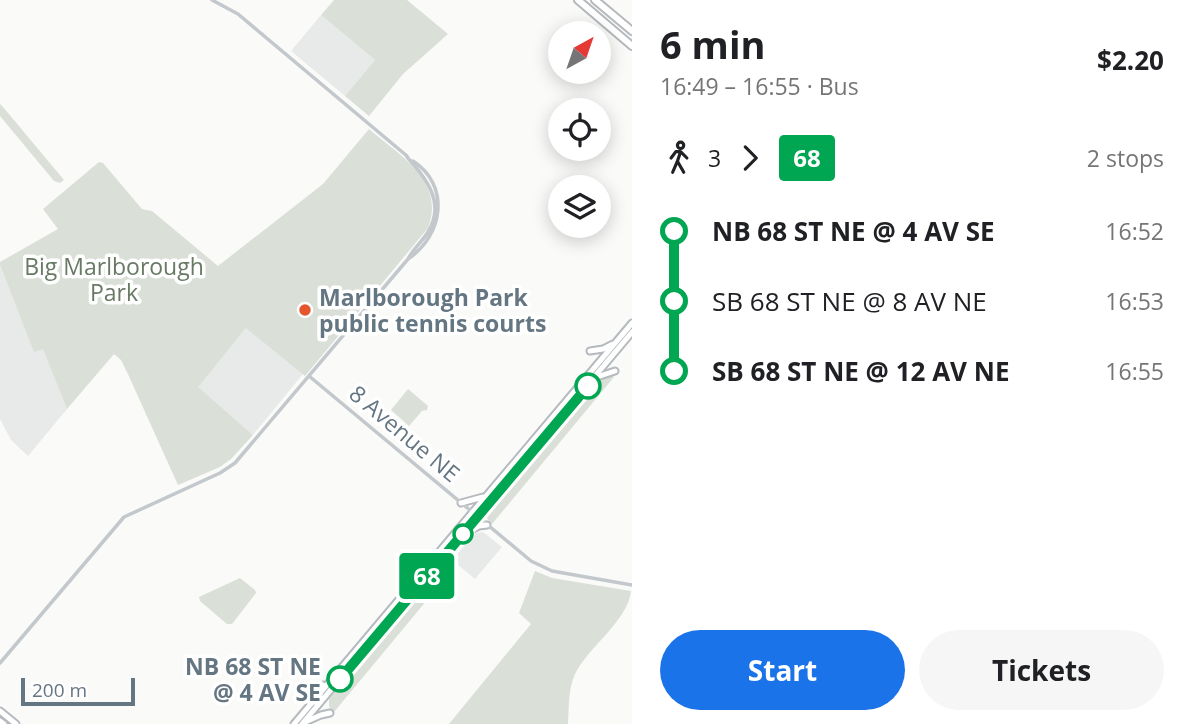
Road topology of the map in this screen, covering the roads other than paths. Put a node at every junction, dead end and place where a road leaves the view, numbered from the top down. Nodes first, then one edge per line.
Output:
1 (212, 0) edge
2 (578, 0) edge
3 (595, 0) edge
4 (632, 31) edge
5 (632, 46) edge
6 (632, 323) edge
7 (632, 332) edge
8 (616, 342) junction
9 (590, 351) dead end
10 (615, 371) dead end
11 (309, 376) junction
12 (594, 378) junction
13 (486, 496) junction
14 (461, 503) junction
15 (475, 515) junction
16 (487, 525) junction
17 (464, 533) junction
18 (632, 585) edge
19 (0, 663) edge
20 (329, 681) junction
21 (304, 692) dead end
22 (0, 711) edge
23 (330, 713) dead end
24 (16, 724) edge
25 (294, 724) edge
26 (302, 724) edge

1 - 11 street
2 - 5 highway
3 - 4 highway
6 - 8 main road
7 - 12 main road
8 - 9 main road
8 - 13 main road
10 - 12 main road
11 - 14 street, 8 Avenue NE
11 - 19 street
12 - 15 main road
13 - 14 main road
13 - 15 main road
14 - 15 street, 8 Avenue NE
15 - 16 street, 8 Avenue NE
15 - 17 main road
15 - 20 main road
16 - 17 main road
16 - 18 street, 8 Avenue NE
17 - 26 main road
20 - 21 main road
20 - 25 main road
22 - 24 main road
23 - 26 main road

